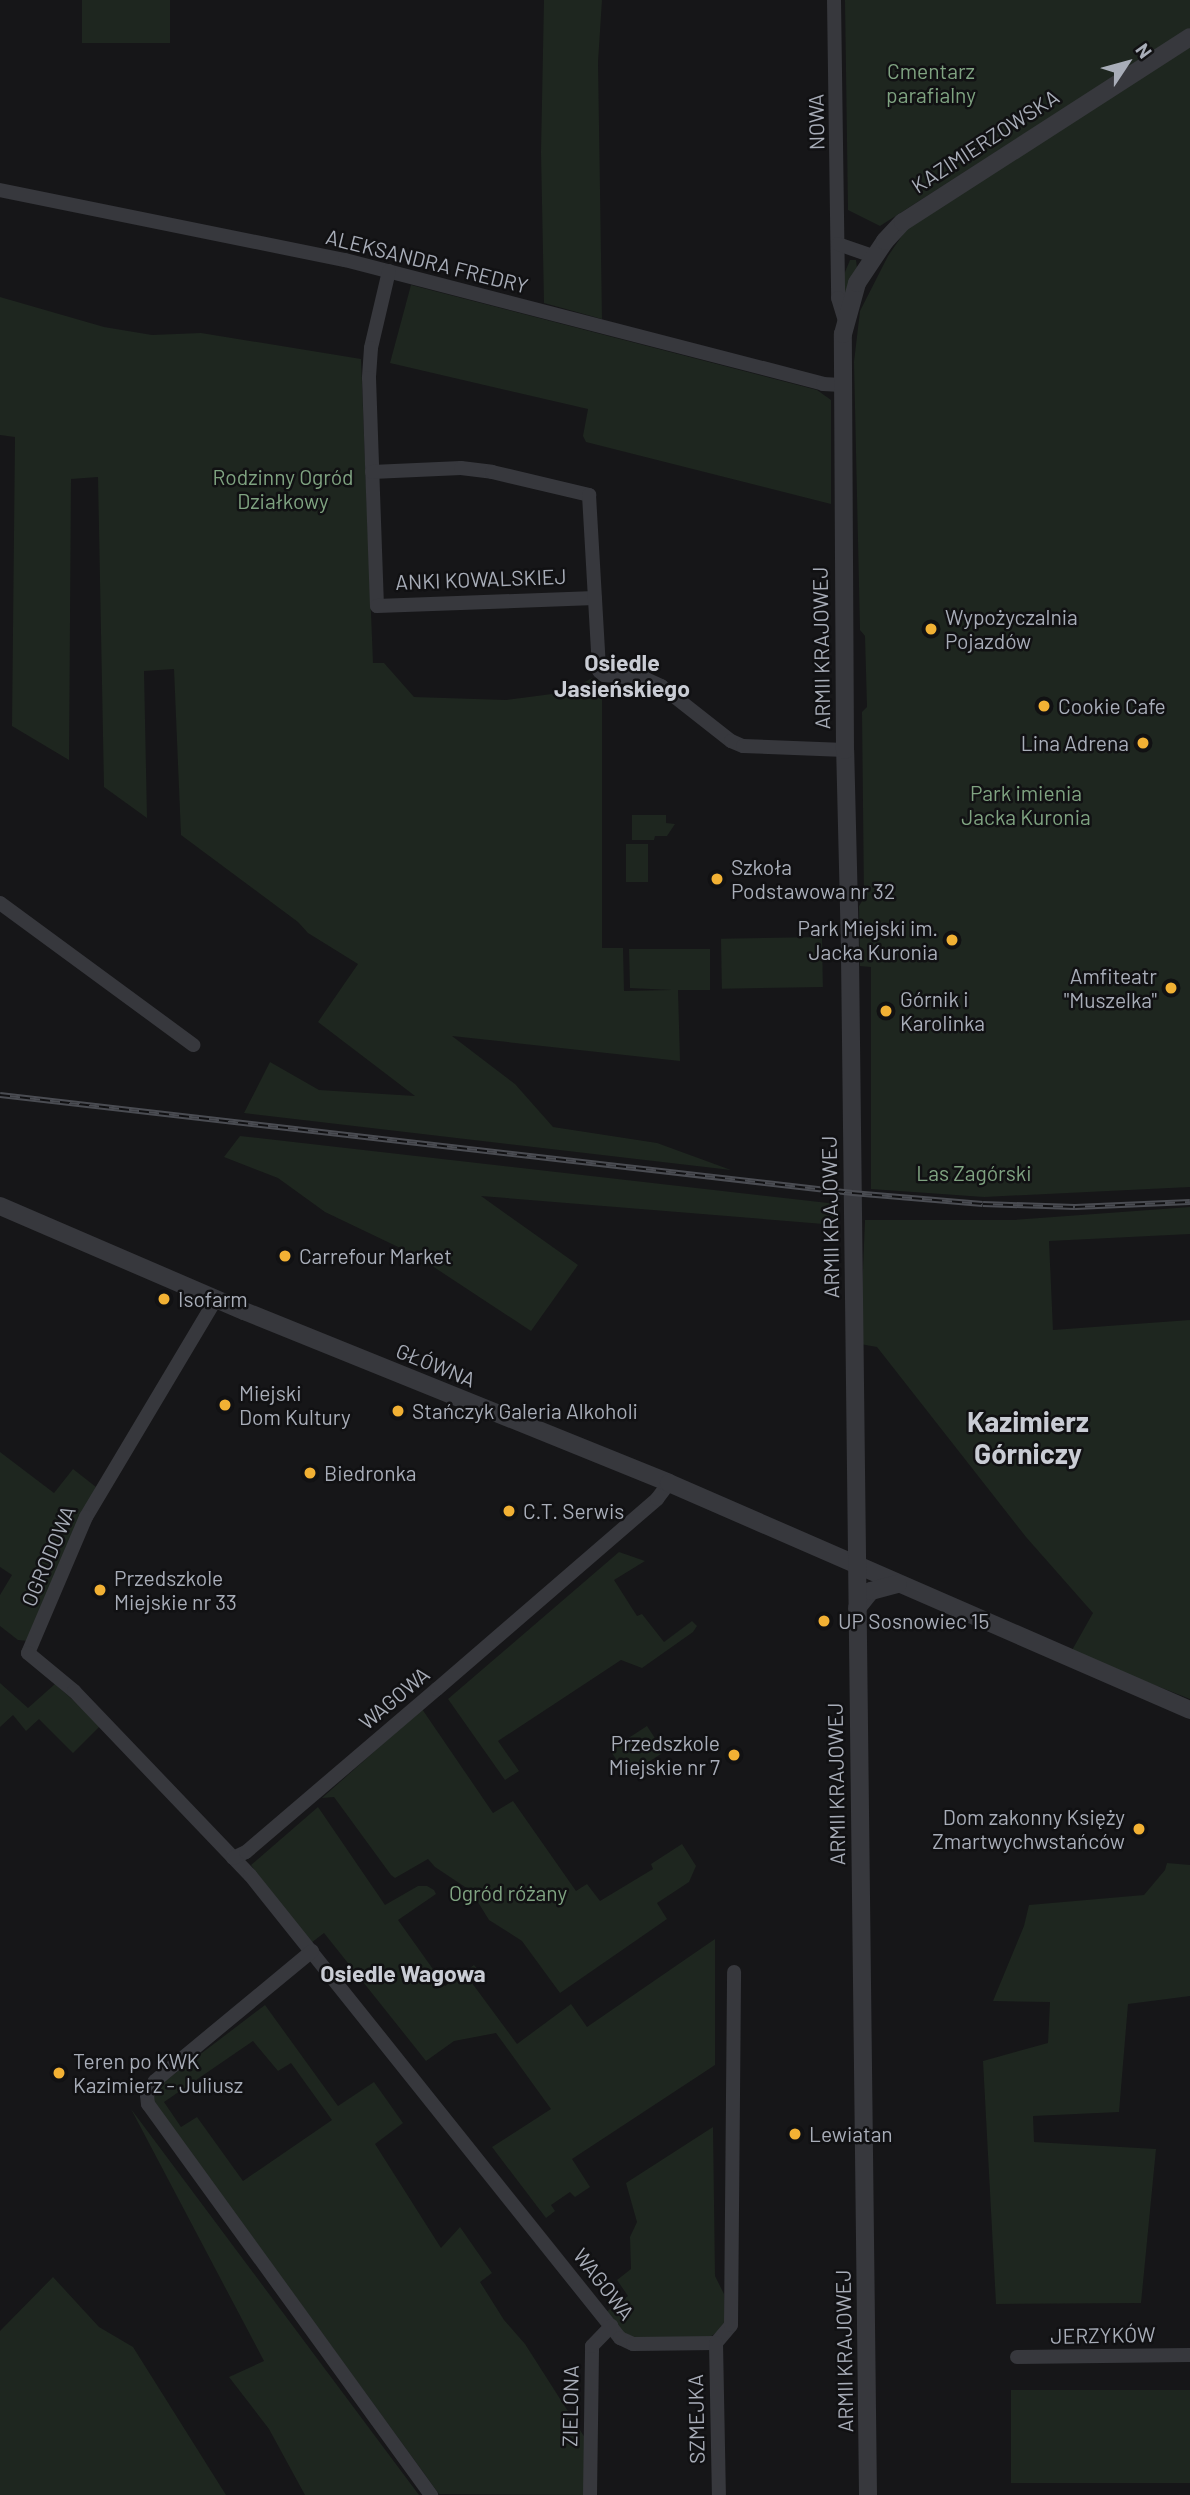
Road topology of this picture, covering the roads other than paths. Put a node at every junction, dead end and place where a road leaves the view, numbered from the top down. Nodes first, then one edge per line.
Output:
1 (834, 0) edge
2 (1190, 37) edge
3 (0, 190) edge
4 (838, 244) junction
5 (873, 256) junction
6 (389, 271) junction
7 (845, 321) junction
8 (841, 385) junction
9 (372, 472) junction
10 (595, 598) junction
11 (845, 750) junction
12 (0, 903) edge
13 (192, 1045) dead end
14 (0, 1206) edge
15 (216, 1299) junction
16 (669, 1483) junction
17 (856, 1565) junction
18 (898, 1584) junction
19 (857, 1608) junction
20 (1190, 1710) edge
21 (233, 1858) junction
22 (312, 1951) junction
23 (734, 1972) dead end
24 (611, 2326) junction
25 (716, 2343) junction
26 (1190, 2355) edge
27 (1017, 2357) dead end
28 (431, 2495) edge
29 (590, 2495) edge
30 (719, 2495) edge
31 (868, 2495) edge

1 - 4 street, NOWA
2 - 5 street, KAZIMIERZOWSKA
3 - 6 street, ALEKSANDRA FREDRY
4 - 5 street
4 - 7 street, NOWA
5 - 7 street, KAZIMIERZOWSKA
6 - 8 street, ALEKSANDRA FREDRY
6 - 9 street, ANKI KOWALSKIEJ
7 - 8 street, ARMII KRAJOWEJ
8 - 11 street, ARMII KRAJOWEJ
9 - 10 street, ANKI KOWALSKIEJ
9 - 10 street, ANKI KOWALSKIEJ
10 - 11 street, ANKI KOWALSKIEJ
11 - 17 street, ARMII KRAJOWEJ
12 - 13 street
14 - 15 street, GŁÓWNA
15 - 16 street, GŁÓWNA
15 - 21 street, OGRODOWA
16 - 17 street, GŁÓWNA
16 - 21 street, WAGOWA
17 - 18 street, GŁÓWNA
17 - 19 street, ARMII KRAJOWEJ
18 - 19 street
18 - 20 street, GŁÓWNA
19 - 31 street, ARMII KRAJOWEJ
21 - 22 street, WAGOWA
22 - 24 street, WAGOWA
22 - 28 street
23 - 25 street
24 - 25 street, WAGOWA
24 - 29 street, ZIELONA
25 - 30 street, SZMEJKA
26 - 27 street, JERZYKÓW

